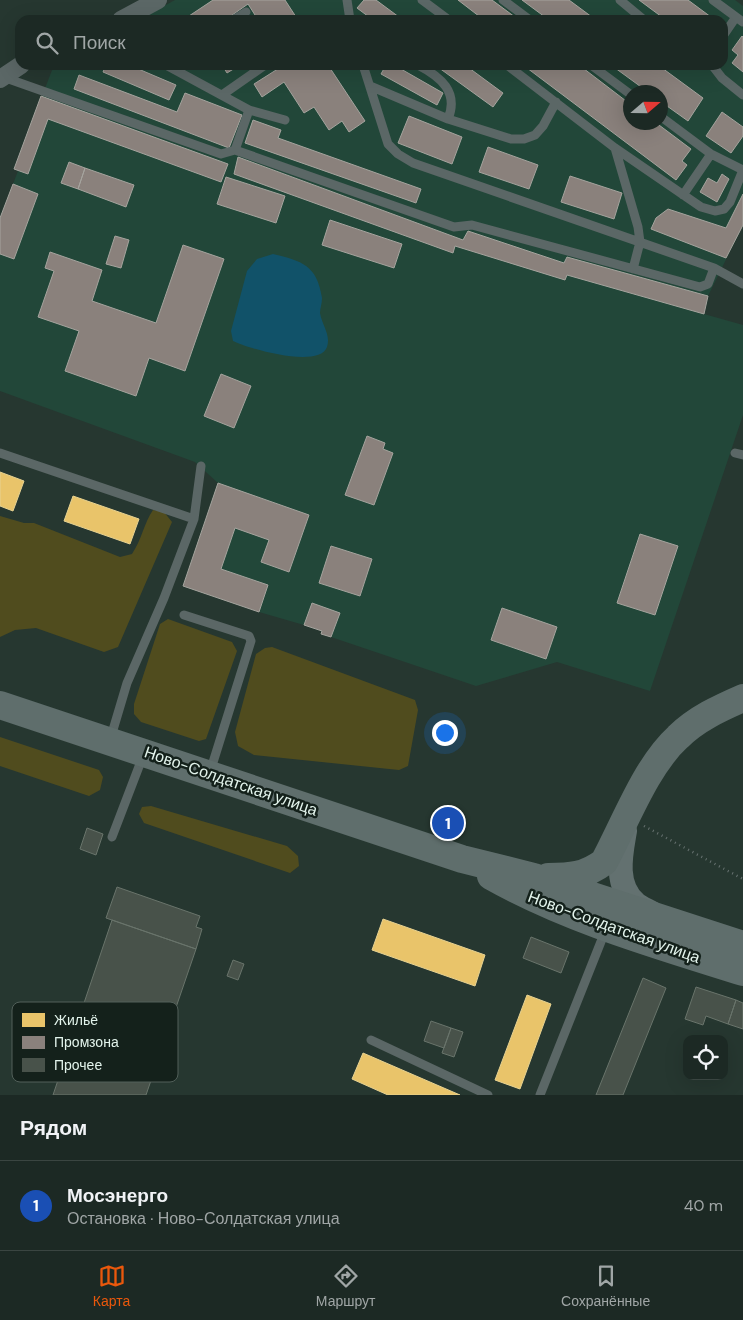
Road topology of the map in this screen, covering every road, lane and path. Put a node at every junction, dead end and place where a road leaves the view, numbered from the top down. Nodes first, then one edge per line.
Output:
1 (158, 0) edge
2 (347, 0) edge
3 (422, 0) edge
4 (503, 0) edge
5 (620, 0) edge
6 (713, 0) edge
7 (246, 12) dead end
8 (132, 15) edge
9 (241, 15) edge
10 (349, 15) edge
11 (442, 15) edge
12 (523, 15) edge
13 (638, 15) edge
14 (740, 19) edge
15 (728, 31) edge
16 (15, 69) edge
17 (175, 70) edge
18 (258, 70) edge
19 (365, 70) edge
20 (428, 70) edge
21 (514, 70) edge
22 (598, 70) edge
23 (716, 70) edge
24 (1, 78) edge
25 (370, 86) junction
26 (623, 89) edge
27 (743, 95) edge
28 (222, 96) junction
29 (556, 102) junction
30 (249, 110) junction
31 (448, 119) junction
32 (285, 120) dead end
33 (668, 122) edge
34 (615, 148) junction
35 (235, 150) junction
36 (711, 154) junction
37 (683, 195) junction
38 (640, 242) junction
39 (714, 268) junction
40 (633, 269) junction
41 (743, 284) edge
42 (0, 453) edge
43 (201, 466) dead end
44 (194, 519) junction
45 (184, 615) dead end
46 (743, 698) edge
47 (0, 705) edge
48 (110, 740) junction
49 (144, 751) junction
50 (210, 774) junction
51 (634, 822) junction
52 (112, 837) dead end
53 (462, 859) junction
54 (534, 877) junction
55 (743, 879) edge
56 (658, 917) junction
57 (608, 927) junction
58 (743, 945) edge
59 (743, 972) edge
60 (371, 1040) dead end
61 (488, 1095) edge
62 (540, 1095) edge

1 - 8 street
2 - 10 lane
3 - 11 lane
4 - 12 lane
5 - 13 lane
6 - 14 lane
7 - 9 lane
14 - 15 lane
16 - 24 street
17 - 28 lane
18 - 28 lane
19 - 25 lane
20 - 31 lane
21 - 29 lane
22 - 26 lane
23 - 27 lane
24 - 35 lane
25 - 31 lane
25 - 38 lane
28 - 30 lane
29 - 31 lane
29 - 34 lane
30 - 32 lane
30 - 35 lane
33 - 36 lane
34 - 37 lane
34 - 38 lane
35 - 40 lane
36 - 37 lane
36 - 37 lane
38 - 39 lane
38 - 40 lane
39 - 40 lane
39 - 41 lane
42 - 44 lane
43 - 44 lane
44 - 48 lane
45 - 50 lane
46 - 51 main road
47 - 48 main road, Ново-Солдатская улица
48 - 49 main road, Ново-Солдатская улица
49 - 50 main road, Ново-Солдатская улица
49 - 52 lane
50 - 53 main road, Ново-Солдатская улица
51 - 54 main road
51 - 55 path
51 - 56 main road
53 - 54 main road, Ново-Солдатская улица
53 - 57 main road, Ново-Солдатская улица
54 - 56 main road, Ново-Солдатская улица
56 - 58 main road, Ново-Солдатская улица
57 - 59 main road, Ново-Солдатская улица
57 - 62 lane
60 - 61 lane

